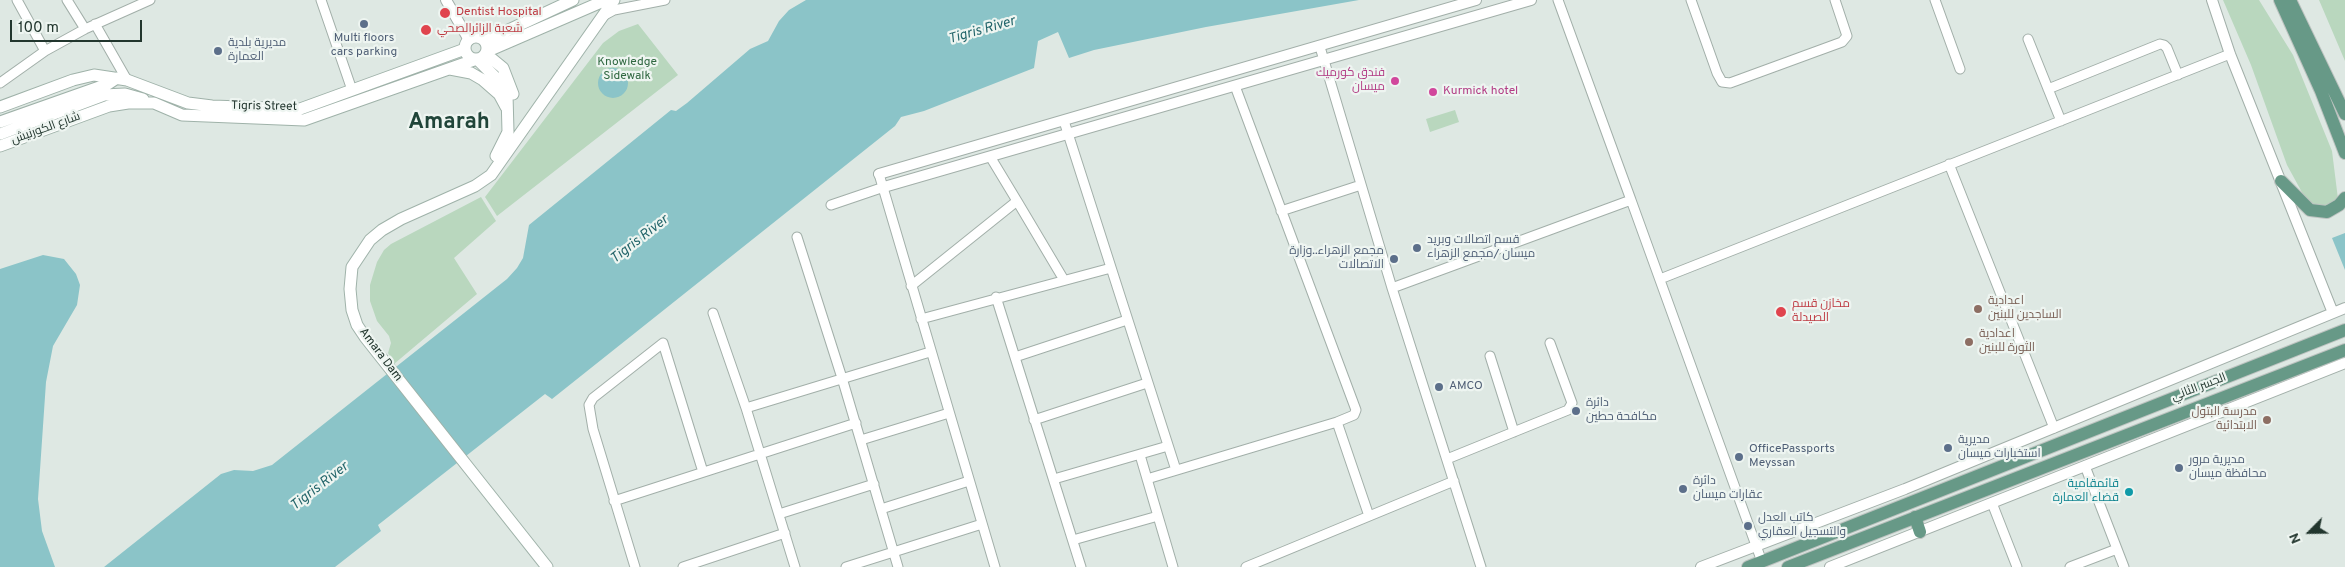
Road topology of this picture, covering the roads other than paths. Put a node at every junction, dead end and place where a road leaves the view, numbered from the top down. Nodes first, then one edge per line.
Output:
1 (17, 0) edge
2 (67, 0) edge
3 (150, 0) edge
4 (321, 0) edge
5 (446, 0) edge
6 (573, 0) edge
7 (606, 0) edge
8 (614, 0) edge
9 (665, 0) edge
10 (1531, 0) edge
11 (1558, 0) edge
12 (1691, 0) edge
13 (1836, 0) edge
14 (1934, 0) edge
15 (2212, 0) edge
16 (2280, 0) edge
17 (2290, 0) edge
18 (1473, 1) edge
19 (600, 17) junction
20 (1474, 17) junction
21 (95, 24) junction
22 (85, 29) junction
23 (2028, 39) dead end
24 (467, 44) junction
25 (1320, 47) junction
26 (44, 51) junction
27 (482, 53) junction
28 (2230, 54) junction
29 (1325, 61) junction
30 (448, 69) junction
31 (1960, 69) dead end
32 (2178, 74) junction
33 (122, 79) junction
34 (0, 83) edge
35 (1235, 86) junction
36 (2048, 89) junction
37 (352, 90) junction
38 (2327, 90) junction
39 (95, 93) junction
40 (154, 103) junction
41 (0, 107) edge
42 (93, 112) joint
43 (509, 112) junction
44 (2345, 114) edge
45 (1064, 121) junction
46 (2060, 121) junction
47 (0, 122) edge
48 (0, 134) edge
49 (1068, 135) junction
50 (0, 146) edge
51 (507, 146) junction
52 (2345, 153) edge
53 (991, 158) junction
54 (1949, 164) junction
55 (880, 174) joint
56 (2281, 181) junction
57 (1361, 185) junction
58 (884, 187) junction
59 (2345, 198) edge
60 (1631, 200) junction
61 (1017, 201) junction
62 (831, 205) dead end
63 (1281, 211) junction
64 (797, 237) dead end
65 (1111, 268) junction
66 (1660, 279) junction
67 (1064, 280) junction
68 (911, 286) junction
69 (1392, 288) junction
70 (996, 297) junction
71 (2345, 308) edge
72 (2334, 313) junction
73 (713, 314) dead end
74 (921, 319) junction
75 (1127, 320) junction
76 (2345, 330) edge
77 (1550, 343) dead end
78 (2345, 350) edge
79 (930, 352) junction
80 (1490, 356) dead end
81 (1015, 357) junction
82 (2345, 363) edge
83 (842, 378) junction
84 (1147, 383) junction
85 (746, 408) junction
86 (949, 413) junction
87 (1034, 420) junction
88 (1337, 422) junction
89 (856, 423) junction
90 (2054, 428) junction
91 (1514, 432) junction
92 (861, 440) junction
93 (1168, 446) junction
94 (760, 454) junction
95 (1140, 455) junction
96 (1447, 459) junction
97 (2084, 466) junction
98 (1176, 470) junction
99 (703, 472) junction
100 (1054, 479) junction
101 (1147, 479) junction
102 (969, 481) junction
103 (1454, 482) junction
104 (874, 484) junction
105 (1905, 489) junction
106 (614, 501) junction
107 (1911, 501) junction
108 (1992, 503) junction
109 (881, 509) junction
110 (779, 514) junction
111 (1158, 516) junction
112 (1369, 516) junction
113 (1915, 517) junction
114 (982, 524) junction
115 (1920, 532) junction
116 (785, 533) junction
117 (1073, 540) junction
118 (1757, 546) junction
119 (2116, 549) junction
120 (893, 551) junction
121 (1762, 562) junction
122 (1844, 564) edge
123 (541, 567) edge
124 (547, 567) edge
125 (634, 567) edge
126 (683, 567) edge
127 (795, 567) edge
128 (846, 567) edge
129 (898, 567) edge
130 (995, 567) edge
131 (1080, 567) edge
132 (1173, 567) edge
133 (1246, 567) edge
134 (1481, 567) edge
135 (1701, 567) edge
136 (1748, 567) edge
137 (1788, 567) edge
138 (1830, 567) edge
139 (2017, 567) edge
140 (2070, 567) edge
141 (2124, 567) edge

1 - 26 street
2 - 22 street
3 - 21 street
4 - 37 street
5 - 24 street
6 - 27 main road, Tigris Street
7 - 27 main road, Tigris Street
8 - 19 main road
9 - 19 street
10 - 20 street
11 - 60 street
12 - 13 street
14 - 31 street
15 - 28 street
16 - 38 main road
17 - 38 main road
18 - 20 street
18 - 25 street
19 - 51 main road
20 - 29 street
21 - 22 street
21 - 33 street
22 - 26 street
23 - 36 street
24 - 27 main road
24 - 27 main road
24 - 37 main road, Tigris Street
25 - 29 street
25 - 45 street
26 - 34 street
27 - 30 main road, Tigris Street
27 - 43 main road
27 - 51 main road
28 - 32 street
28 - 56 street
29 - 35 street
29 - 57 street
30 - 40 main road, Tigris Street
30 - 43 main road
32 - 36 street
32 - 46 street
33 - 37 main road, Tigris Street
33 - 39 main road
33 - 41 main road, Tigris Street
35 - 49 street
35 - 63 street
36 - 46 street
38 - 44 main road
38 - 52 main road
39 - 40 main road, Tigris Street
39 - 47 main road
39 - 48 main road
40 - 42 main road, Tigris Street
42 - 50 main road, شارع الكورنيش
43 - 51 main road
45 - 49 street
45 - 55 street
46 - 54 street
49 - 53 street
49 - 65 street
51 - 123 main road
51 - 124 main road, Amara Dam
53 - 58 street
53 - 61 street
54 - 66 street
54 - 90 street
55 - 58 street
56 - 59 main road
56 - 72 street
57 - 63 street
57 - 69 street
58 - 62 street
58 - 68 street
60 - 66 street
60 - 69 street
61 - 67 street
61 - 68 street
63 - 88 street
64 - 83 street
65 - 67 street
65 - 75 street
66 - 118 street
67 - 70 street
68 - 74 street
69 - 96 street
70 - 74 street
70 - 81 street
71 - 72 street
72 - 90 street
73 - 85 street
74 - 79 street
75 - 81 street
75 - 84 street
76 - 107 main road, الجسر الثاني
77 - 91 street
78 - 113 main road, الجسر الثاني
79 - 83 street
79 - 86 street
80 - 91 street
81 - 87 street
82 - 97 street
83 - 85 street
83 - 89 street
84 - 87 street
84 - 93 street
85 - 94 street
86 - 92 street
86 - 102 street
87 - 100 street
88 - 98 street
88 - 112 street
89 - 92 street
89 - 94 street
90 - 105 street
91 - 96 street
92 - 104 street
93 - 95 street
93 - 98 street
94 - 99 street
94 - 110 street
95 - 100 street
95 - 101 street
96 - 103 street
97 - 108 street
97 - 119 street
98 - 101 street
99 - 106 street
99 - 106 street
100 - 117 street
101 - 111 street
102 - 109 street
102 - 114 street
103 - 112 street
103 - 134 street
104 - 109 street
104 - 110 street
105 - 107 main road
105 - 118 street
106 - 125 street
107 - 121 main road, الجسر الثاني
108 - 115 street
108 - 139 street
109 - 120 street
110 - 116 street
111 - 117 street
111 - 132 street
112 - 133 street
113 - 115 main road
113 - 137 main road, الجسر الثاني
114 - 120 street
114 - 130 street
115 - 122 street
116 - 126 street
116 - 127 street
117 - 131 street
118 - 121 street
118 - 135 street
119 - 140 street
119 - 141 street
120 - 128 street
120 - 129 street
121 - 136 main road, الجسر الثاني
122 - 138 street

